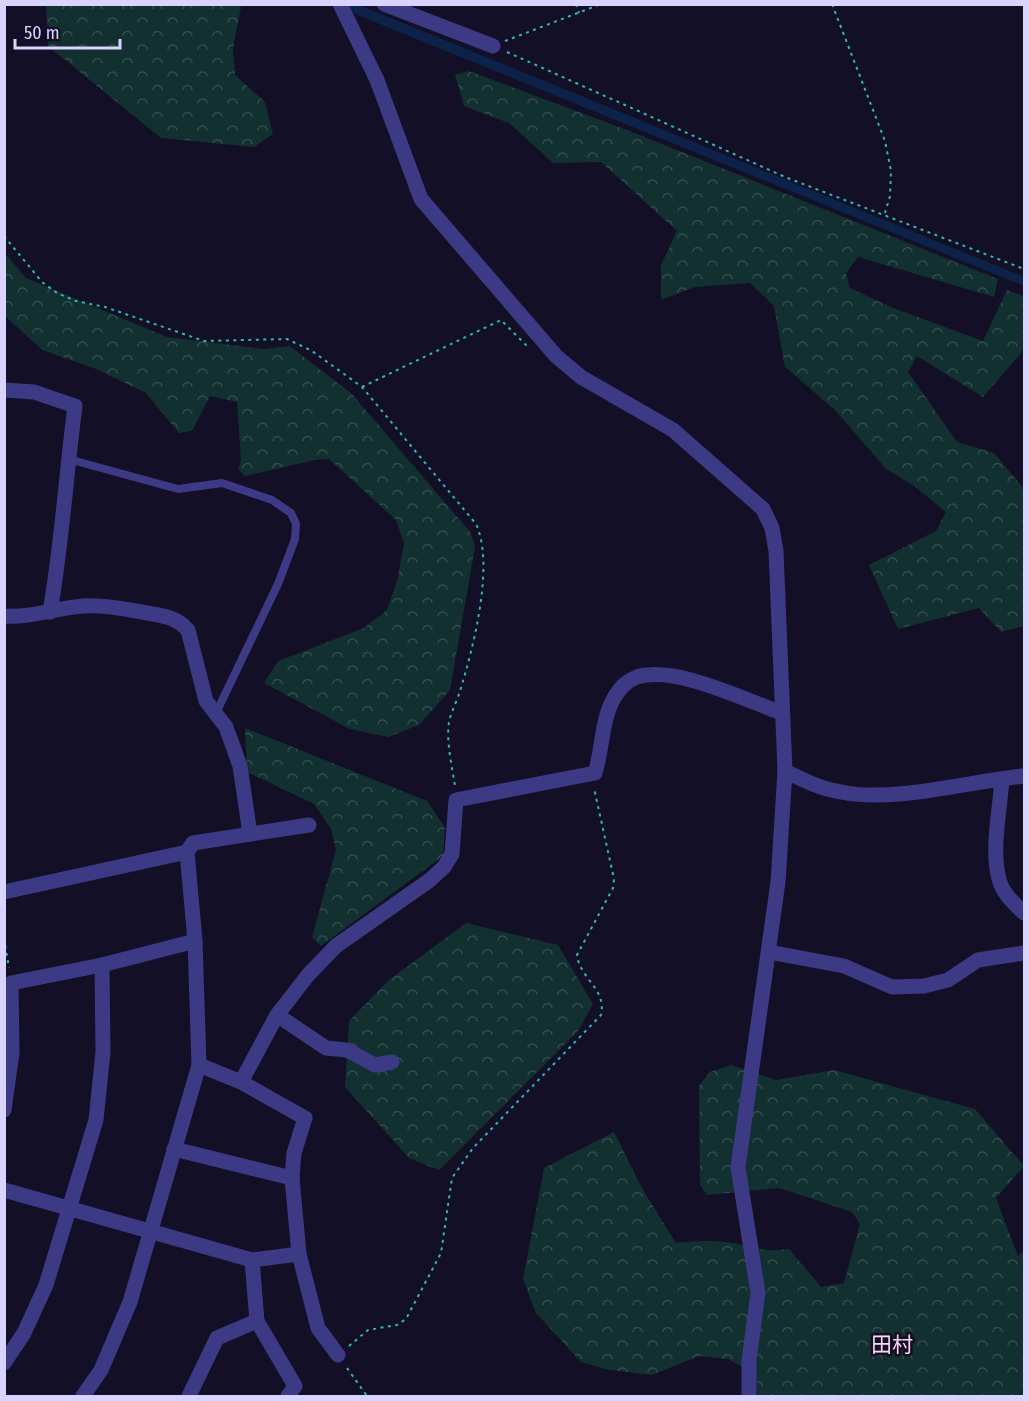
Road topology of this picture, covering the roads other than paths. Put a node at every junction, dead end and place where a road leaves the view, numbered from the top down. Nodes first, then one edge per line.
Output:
1 (384, 4) edge
2 (342, 8) edge
3 (494, 46) road end
4 (4, 390) edge
5 (68, 459) junction
6 (50, 612) junction
7 (4, 616) edge
8 (216, 713) junction
9 (782, 713) junction
10 (785, 771) junction
11 (1024, 776) edge
12 (1002, 778) junction
13 (309, 825) dead end
14 (250, 834) junction
15 (187, 852) junction
16 (4, 892) edge
17 (1024, 913) edge
18 (195, 941) junction
19 (769, 952) junction
20 (1024, 953) edge
21 (102, 965) junction
22 (277, 1015) junction
23 (392, 1062) dead end
24 (199, 1065) junction
25 (241, 1082) junction
26 (4, 1110) edge
27 (174, 1149) junction
28 (292, 1178) junction
29 (4, 1190) edge
30 (70, 1209) junction
31 (151, 1230) junction
32 (299, 1254) junction
33 (252, 1260) junction
34 (257, 1321) junction
35 (338, 1355) road end
36 (4, 1363) edge
37 (83, 1396) edge
38 (189, 1396) edge
39 (288, 1396) edge
40 (749, 1396) edge

1 - 3 street
2 - 9 street
4 - 5 street
5 - 6 street
5 - 8 lane
6 - 7 street
6 - 8 street
8 - 14 street
9 - 10 street
9 - 22 street
10 - 12 street
10 - 19 street
11 - 12 street
12 - 17 street
13 - 14 street
14 - 15 street
15 - 16 street
15 - 18 street
18 - 21 street
18 - 24 street
19 - 20 street
19 - 40 street
21 - 26 street
21 - 30 street
22 - 23 street
22 - 25 street
24 - 25 street
24 - 27 street
25 - 28 street
27 - 28 street
27 - 31 street
28 - 32 street
29 - 30 street
30 - 31 street
30 - 36 street
31 - 33 street
31 - 37 street
32 - 33 street
32 - 35 street
33 - 34 street
34 - 38 street
34 - 39 street

